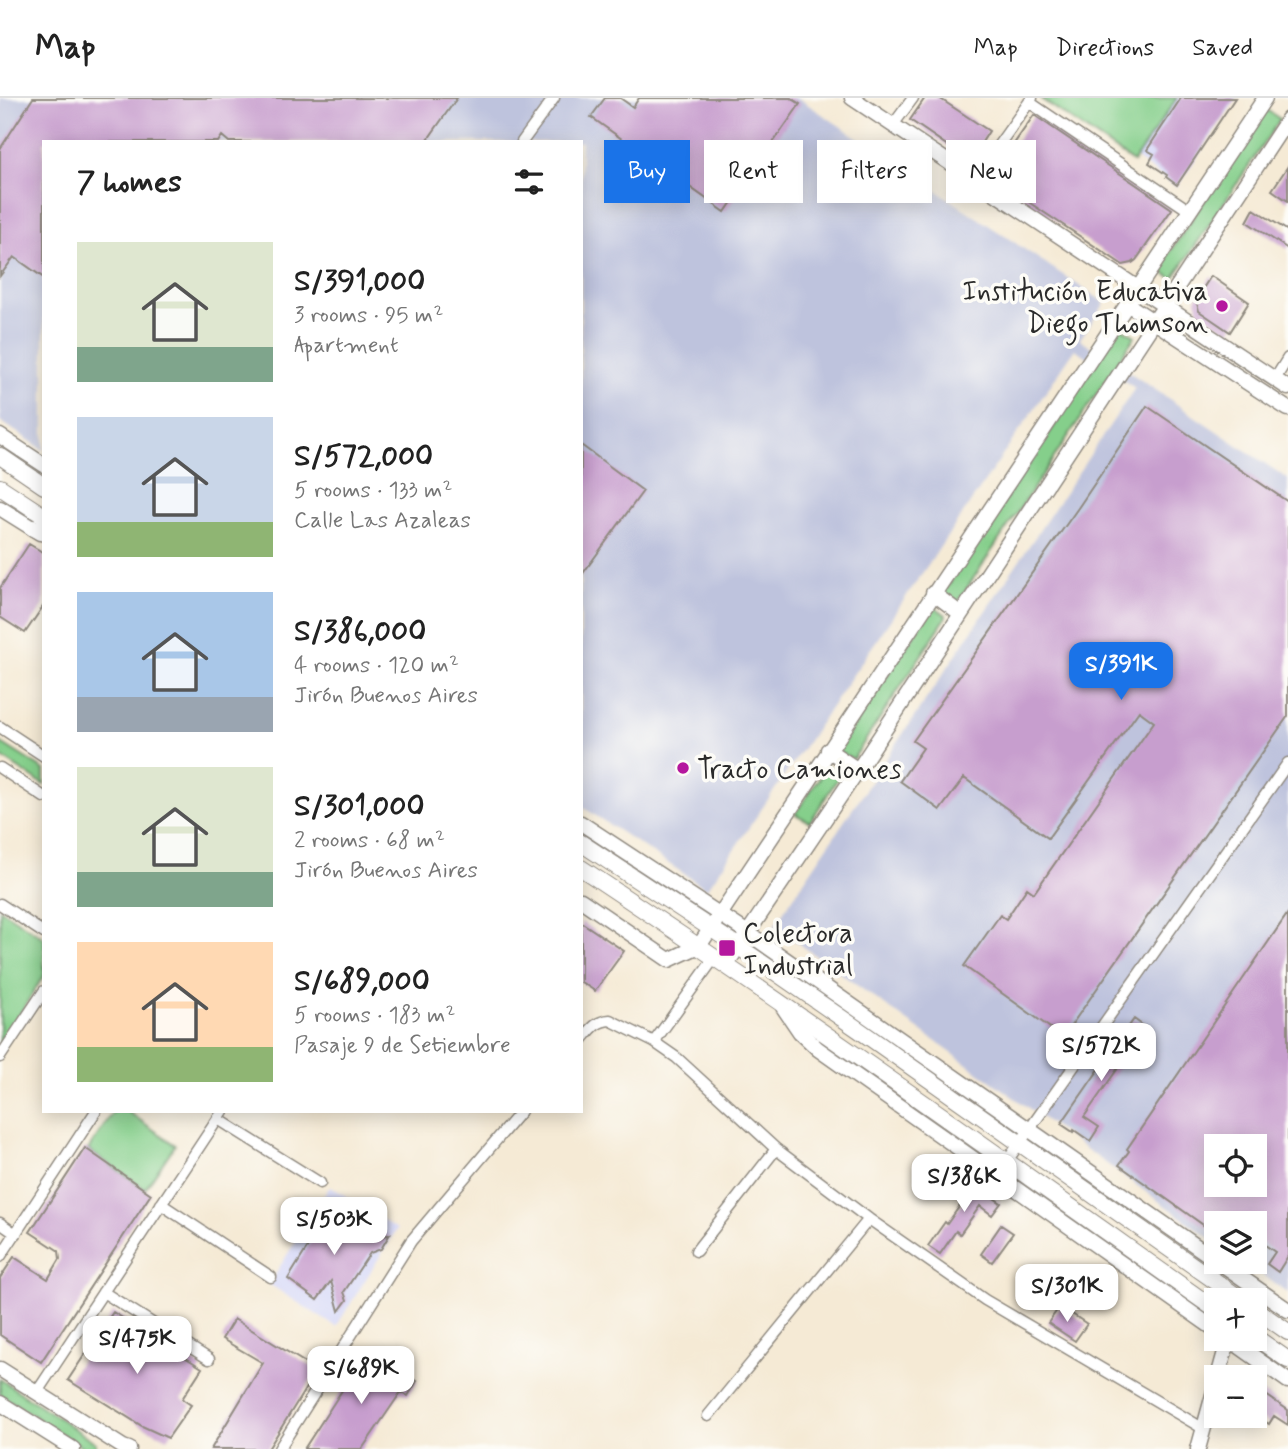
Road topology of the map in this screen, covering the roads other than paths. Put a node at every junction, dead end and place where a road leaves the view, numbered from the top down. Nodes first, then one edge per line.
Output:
1 (554, 98) edge
2 (852, 98) edge
3 (913, 98) edge
4 (1265, 98) edge
5 (1031, 100) edge
6 (1288, 119) edge
7 (893, 125) junction
8 (523, 140) edge
9 (1002, 140) edge
10 (946, 161) edge
11 (1009, 203) edge
12 (1190, 211) junction
13 (1137, 288) junction
14 (1127, 304) junction
15 (1164, 306) junction
16 (1154, 321) junction
17 (1288, 358) edge
18 (1275, 379) junction
19 (1288, 388) edge
20 (1288, 409) edge
21 (0, 436) edge
22 (0, 456) edge
23 (42, 464) edge
24 (42, 485) edge
25 (0, 487) edge
26 (0, 508) edge
27 (41, 528) edge
28 (933, 593) junction
29 (961, 614) junction
30 (0, 727) edge
31 (828, 750) junction
32 (42, 755) edge
33 (1288, 763) edge
34 (0, 768) edge
35 (858, 770) junction
36 (42, 796) edge
37 (583, 824) edge
38 (583, 847) edge
39 (583, 869) edge
40 (583, 902) edge
41 (0, 904) edge
42 (716, 922) junction
43 (42, 932) edge
44 (743, 940) junction
45 (699, 946) junction
46 (721, 961) junction
47 (42, 994) edge
48 (780, 1003) junction
49 (583, 1039) edge
50 (654, 1042) junction
51 (0, 1057) edge
52 (95, 1113) edge
53 (519, 1113) edge
54 (220, 1115) edge
55 (1025, 1137) junction
56 (776, 1149) junction
57 (1007, 1161) junction
58 (320, 1183) dead end
59 (161, 1204) junction
60 (869, 1219) junction
61 (0, 1223) edge
62 (16, 1234) junction
63 (696, 1251) dead end
64 (1204, 1252) edge
65 (0, 1257) edge
66 (1237, 1274) edge
67 (271, 1277) dead end
68 (1226, 1288) edge
69 (103, 1292) junction
70 (1204, 1301) edge
71 (1288, 1310) edge
72 (1267, 1317) edge
73 (1204, 1322) edge
74 (1288, 1332) edge
75 (1267, 1345) edge
76 (1246, 1351) edge
77 (209, 1359) dead end
78 (1288, 1360) edge
79 (0, 1369) edge
80 (1288, 1381) edge
81 (37, 1392) junction
82 (0, 1403) edge
83 (708, 1416) dead end
84 (1204, 1429) joint
85 (124, 1448) edge
86 (73, 1449) edge
87 (279, 1449) edge
88 (1198, 1449) edge

1 - 8 street
2 - 7 main road
3 - 7 street
4 - 12 main road
5 - 9 street
5 - 12 street
6 - 15 main road
7 - 10 main road
11 - 13 main road
12 - 13 main road
13 - 14 main road
13 - 15 main road
14 - 16 main road
14 - 28 main road
15 - 16 main road
15 - 18 main road
16 - 20 main road
16 - 29 main road
17 - 18 street
18 - 19 main road
21 - 23 main road
22 - 24 main road
25 - 27 main road
26 - 27 main road
28 - 29 main road
28 - 31 main road
29 - 35 main road
30 - 32 street
31 - 35 main road
31 - 42 main road
33 - 55 street
34 - 36 street
35 - 44 main road
37 - 42 main road
38 - 42 main road
39 - 45 main road
40 - 45 main road
41 - 43 street
42 - 44 main road
42 - 45 main road
44 - 46 main road
44 - 55 main road
45 - 46 main road
46 - 48 main road
46 - 50 street
47 - 51 street
48 - 57 main road
48 - 73 main road
49 - 50 street
50 - 56 street
52 - 62 street
53 - 87 street
54 - 58 street
54 - 59 street
55 - 57 street
55 - 64 main road
55 - 68 main road
56 - 60 street
56 - 63 street
57 - 70 main road
59 - 67 street
59 - 69 street
60 - 83 street
60 - 84 street
61 - 62 street
62 - 65 street
66 - 71 main road
69 - 77 street
69 - 81 street
72 - 74 main road
75 - 78 main road
76 - 80 main road
79 - 81 main road
81 - 85 main road
82 - 86 main road
84 - 88 main road

